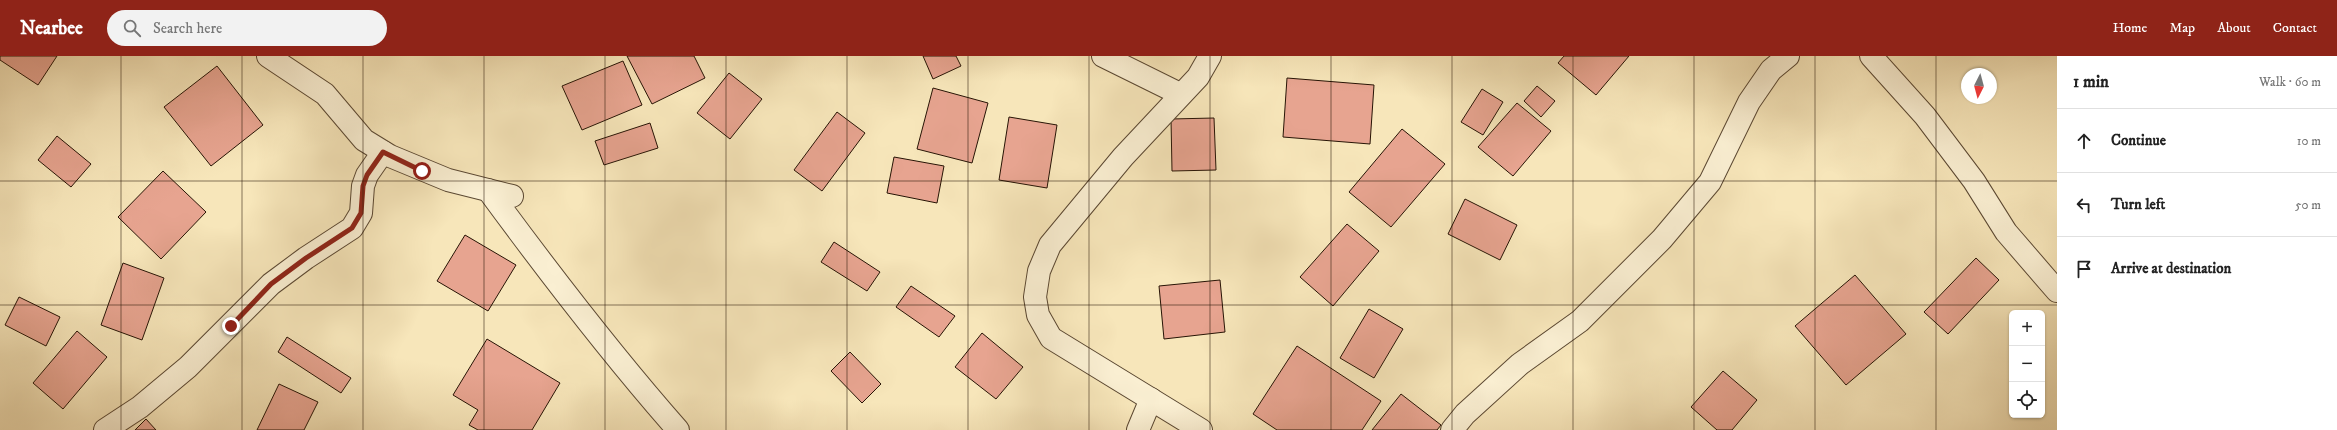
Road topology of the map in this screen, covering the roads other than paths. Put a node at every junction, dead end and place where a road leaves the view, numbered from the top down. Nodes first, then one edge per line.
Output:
1 (268, 56) edge
2 (1103, 56) edge
3 (1210, 56) edge
4 (1788, 56) edge
5 (1871, 56) edge
6 (1180, 94) junction
7 (383, 152) junction
8 (488, 190) junction
9 (512, 196) dead end
10 (2057, 291) edge
11 (1151, 399) junction
12 (105, 430) edge
13 (678, 430) edge
14 (1138, 430) edge
15 (1201, 430) edge
16 (1452, 430) edge

1 - 7 street
2 - 6 street
3 - 6 street
4 - 16 street
5 - 10 street
6 - 11 street
7 - 8 street
7 - 12 street
8 - 9 street
8 - 13 street
11 - 14 street
11 - 15 street

